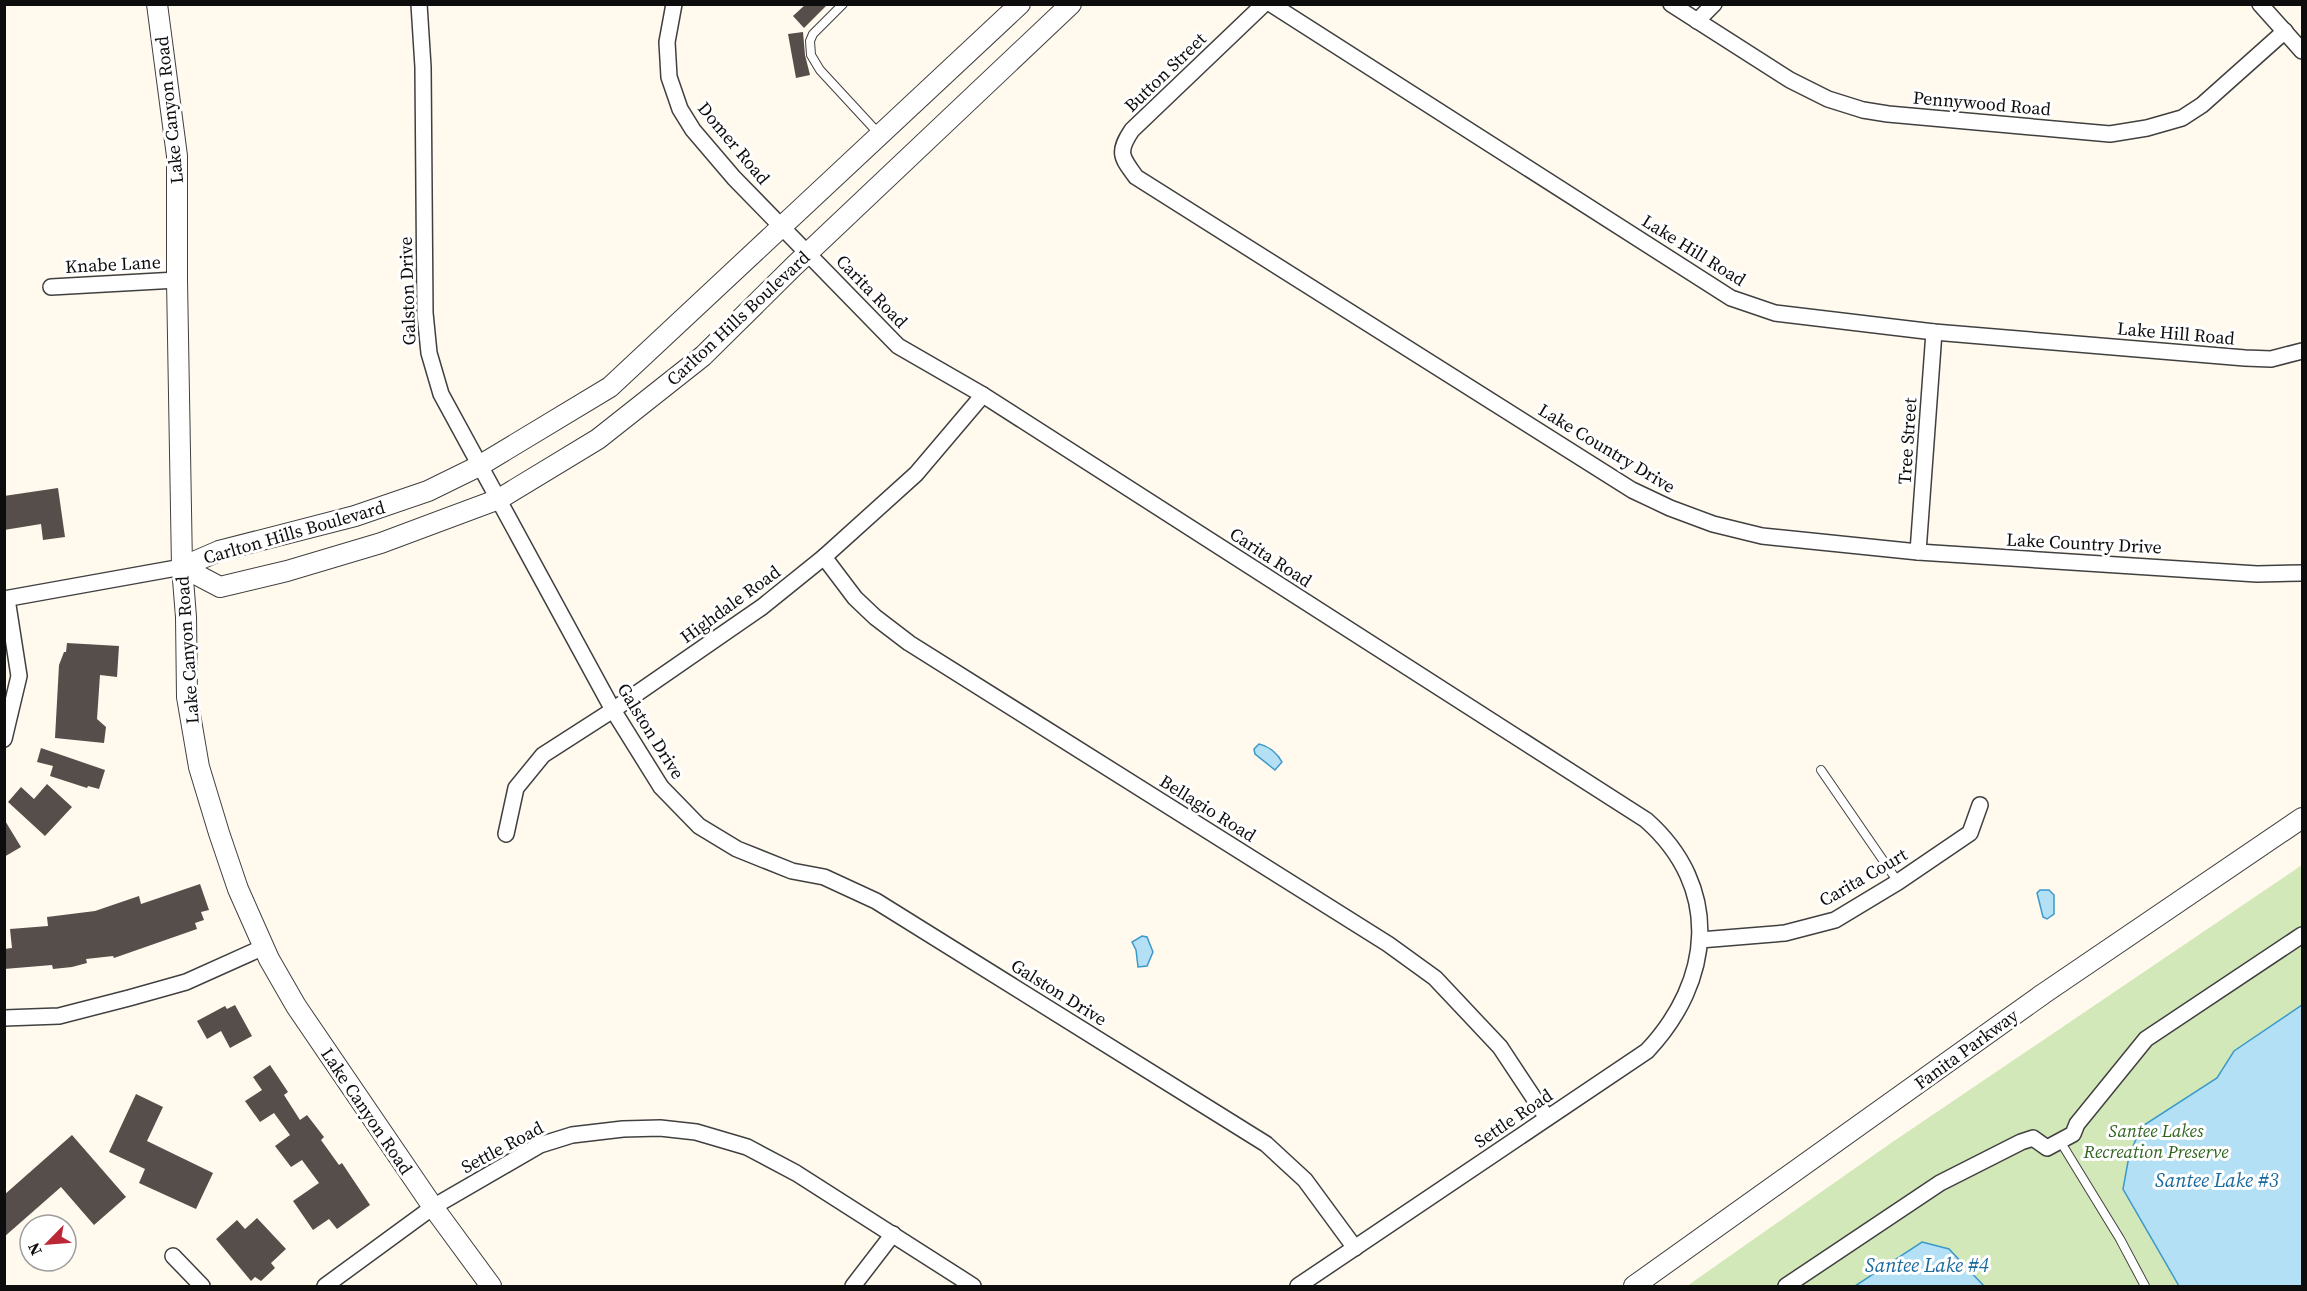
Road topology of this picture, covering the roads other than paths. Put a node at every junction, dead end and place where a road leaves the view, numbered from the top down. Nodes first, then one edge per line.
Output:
1 (157, 4) edge
2 (419, 4) edge
3 (674, 4) edge
4 (843, 4) edge
5 (1020, 4) edge
6 (1071, 4) edge
7 (1264, 4) edge
8 (1271, 4) edge
9 (1671, 4) edge
10 (1714, 4) edge
11 (2260, 4) edge
12 (1697, 21) junction
13 (2285, 31) junction
14 (2302, 51) edge
15 (880, 136) junction
16 (1136, 177) joint
17 (783, 227) junction
18 (808, 254) junction
19 (177, 280) junction
20 (51, 287) dead end
21 (1934, 332) junction
22 (2302, 351) edge
23 (983, 395) junction
24 (479, 466) junction
25 (499, 499) junction
26 (1918, 552) junction
27 (824, 557) junction
28 (182, 567) junction
29 (2302, 573) edge
30 (6, 599) edge
31 (613, 710) junction
32 (4, 739) edge
33 (1821, 770) dead end
34 (1980, 805) dead end
35 (2302, 818) edge
36 (506, 834) dead end
37 (1898, 882) junction
38 (2302, 935) edge
39 (1700, 940) junction
40 (264, 947) junction
41 (4, 1018) edge
42 (1547, 1118) junction
43 (2060, 1141) junction
44 (433, 1207) junction
45 (892, 1234) junction
46 (1355, 1248) junction
47 (173, 1256) dead end
48 (202, 1287) edge
49 (325, 1287) edge
50 (491, 1287) edge
51 (853, 1287) edge
52 (974, 1287) edge
53 (1298, 1287) edge
54 (1634, 1287) edge
55 (1786, 1287) edge
56 (2145, 1287) edge

1 - 19 street, Lake Canyon Road
2 - 24 street, Galston Drive
3 - 17 street, Domer Road
4 - 15 lane
5 - 15 street, Carlton Hills Boulevard
6 - 18 street, Carlton Hills Boulevard
7 - 16 street, Button Street
8 - 21 street, Lake Hill Road
9 - 12 street, Pennywood Road
10 - 12 street
11 - 13 street
12 - 13 street, Pennywood Road
13 - 14 street
15 - 17 street, Carlton Hills Boulevard
16 - 26 street, Lake Country Drive
17 - 18 street, Carita Road
17 - 24 street, Carlton Hills Boulevard
18 - 23 street, Carita Road
18 - 25 street, Carlton Hills Boulevard
19 - 20 street, Knabe Lane
19 - 28 street, Lake Canyon Road
21 - 22 street, Lake Hill Road
21 - 26 street, Tree Street
23 - 27 street, Highdale Road
23 - 39 street, Carita Road
24 - 25 street, Galston Drive
24 - 28 street, Carlton Hills Boulevard
25 - 28 street, Carlton Hills Boulevard
25 - 31 street, Galston Drive
26 - 29 street, Lake Country Drive
27 - 31 street, Highdale Road
27 - 42 street, Bellagio Road
28 - 30 street, Carlton Hills Boulevard
28 - 40 street, Lake Canyon Road
30 - 32 street
31 - 36 street, Highdale Road
31 - 46 street, Galston Drive
33 - 37 lane
34 - 37 street, Carita Court
35 - 54 street, Fanita Parkway
37 - 39 street, Carita Court
38 - 43 street
39 - 42 street, Settle Road
40 - 41 street
40 - 44 street, Lake Canyon Road
42 - 46 street, Settle Road
43 - 55 street
43 - 56 lane
44 - 45 street, Settle Road
44 - 49 street, Settle Road
44 - 50 street, Lake Canyon Road
45 - 51 street
45 - 52 street, Settle Road
46 - 53 street, Settle Road
47 - 48 street

